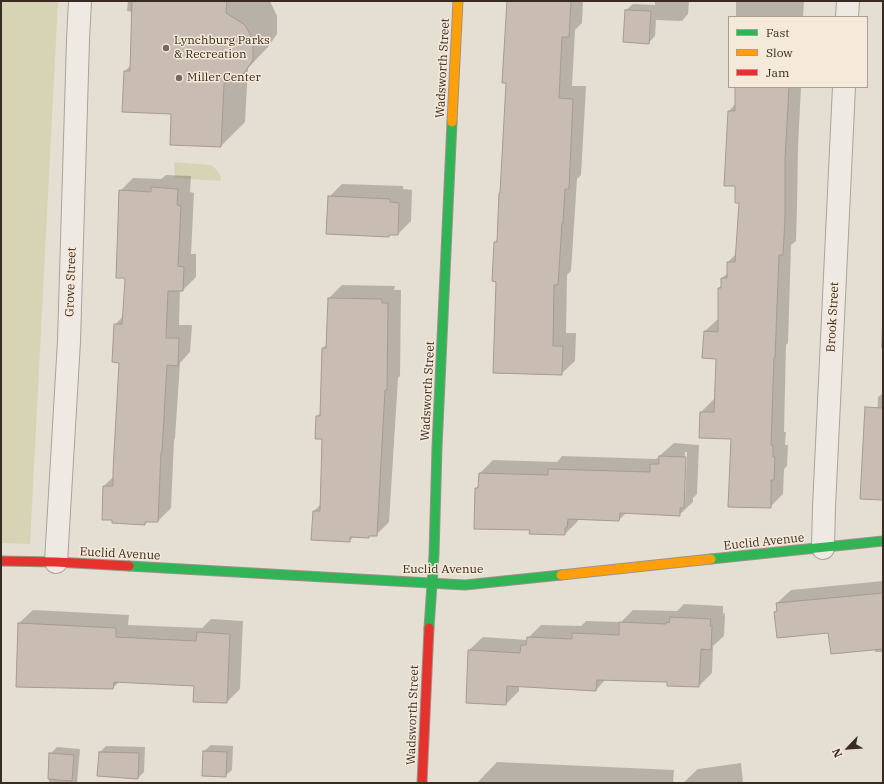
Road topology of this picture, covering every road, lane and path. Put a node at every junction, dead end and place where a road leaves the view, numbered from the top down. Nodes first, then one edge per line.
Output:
1 (80, 1) edge
2 (458, 1) edge
3 (848, 1) edge
4 (847, 16) edge
5 (844, 88) edge
6 (883, 541) edge
7 (823, 548) junction
8 (1, 561) edge
9 (56, 562) junction
10 (431, 584) junction
11 (422, 783) edge

1 - 9 street, Grove Street
2 - 10 street, Wadsworth Street
3 - 4 street
5 - 7 street, Brook Street
6 - 7 street, Euclid Avenue
7 - 10 street, Euclid Avenue
8 - 9 street, Euclid Avenue
9 - 10 street, Euclid Avenue
10 - 11 street, Wadsworth Street

